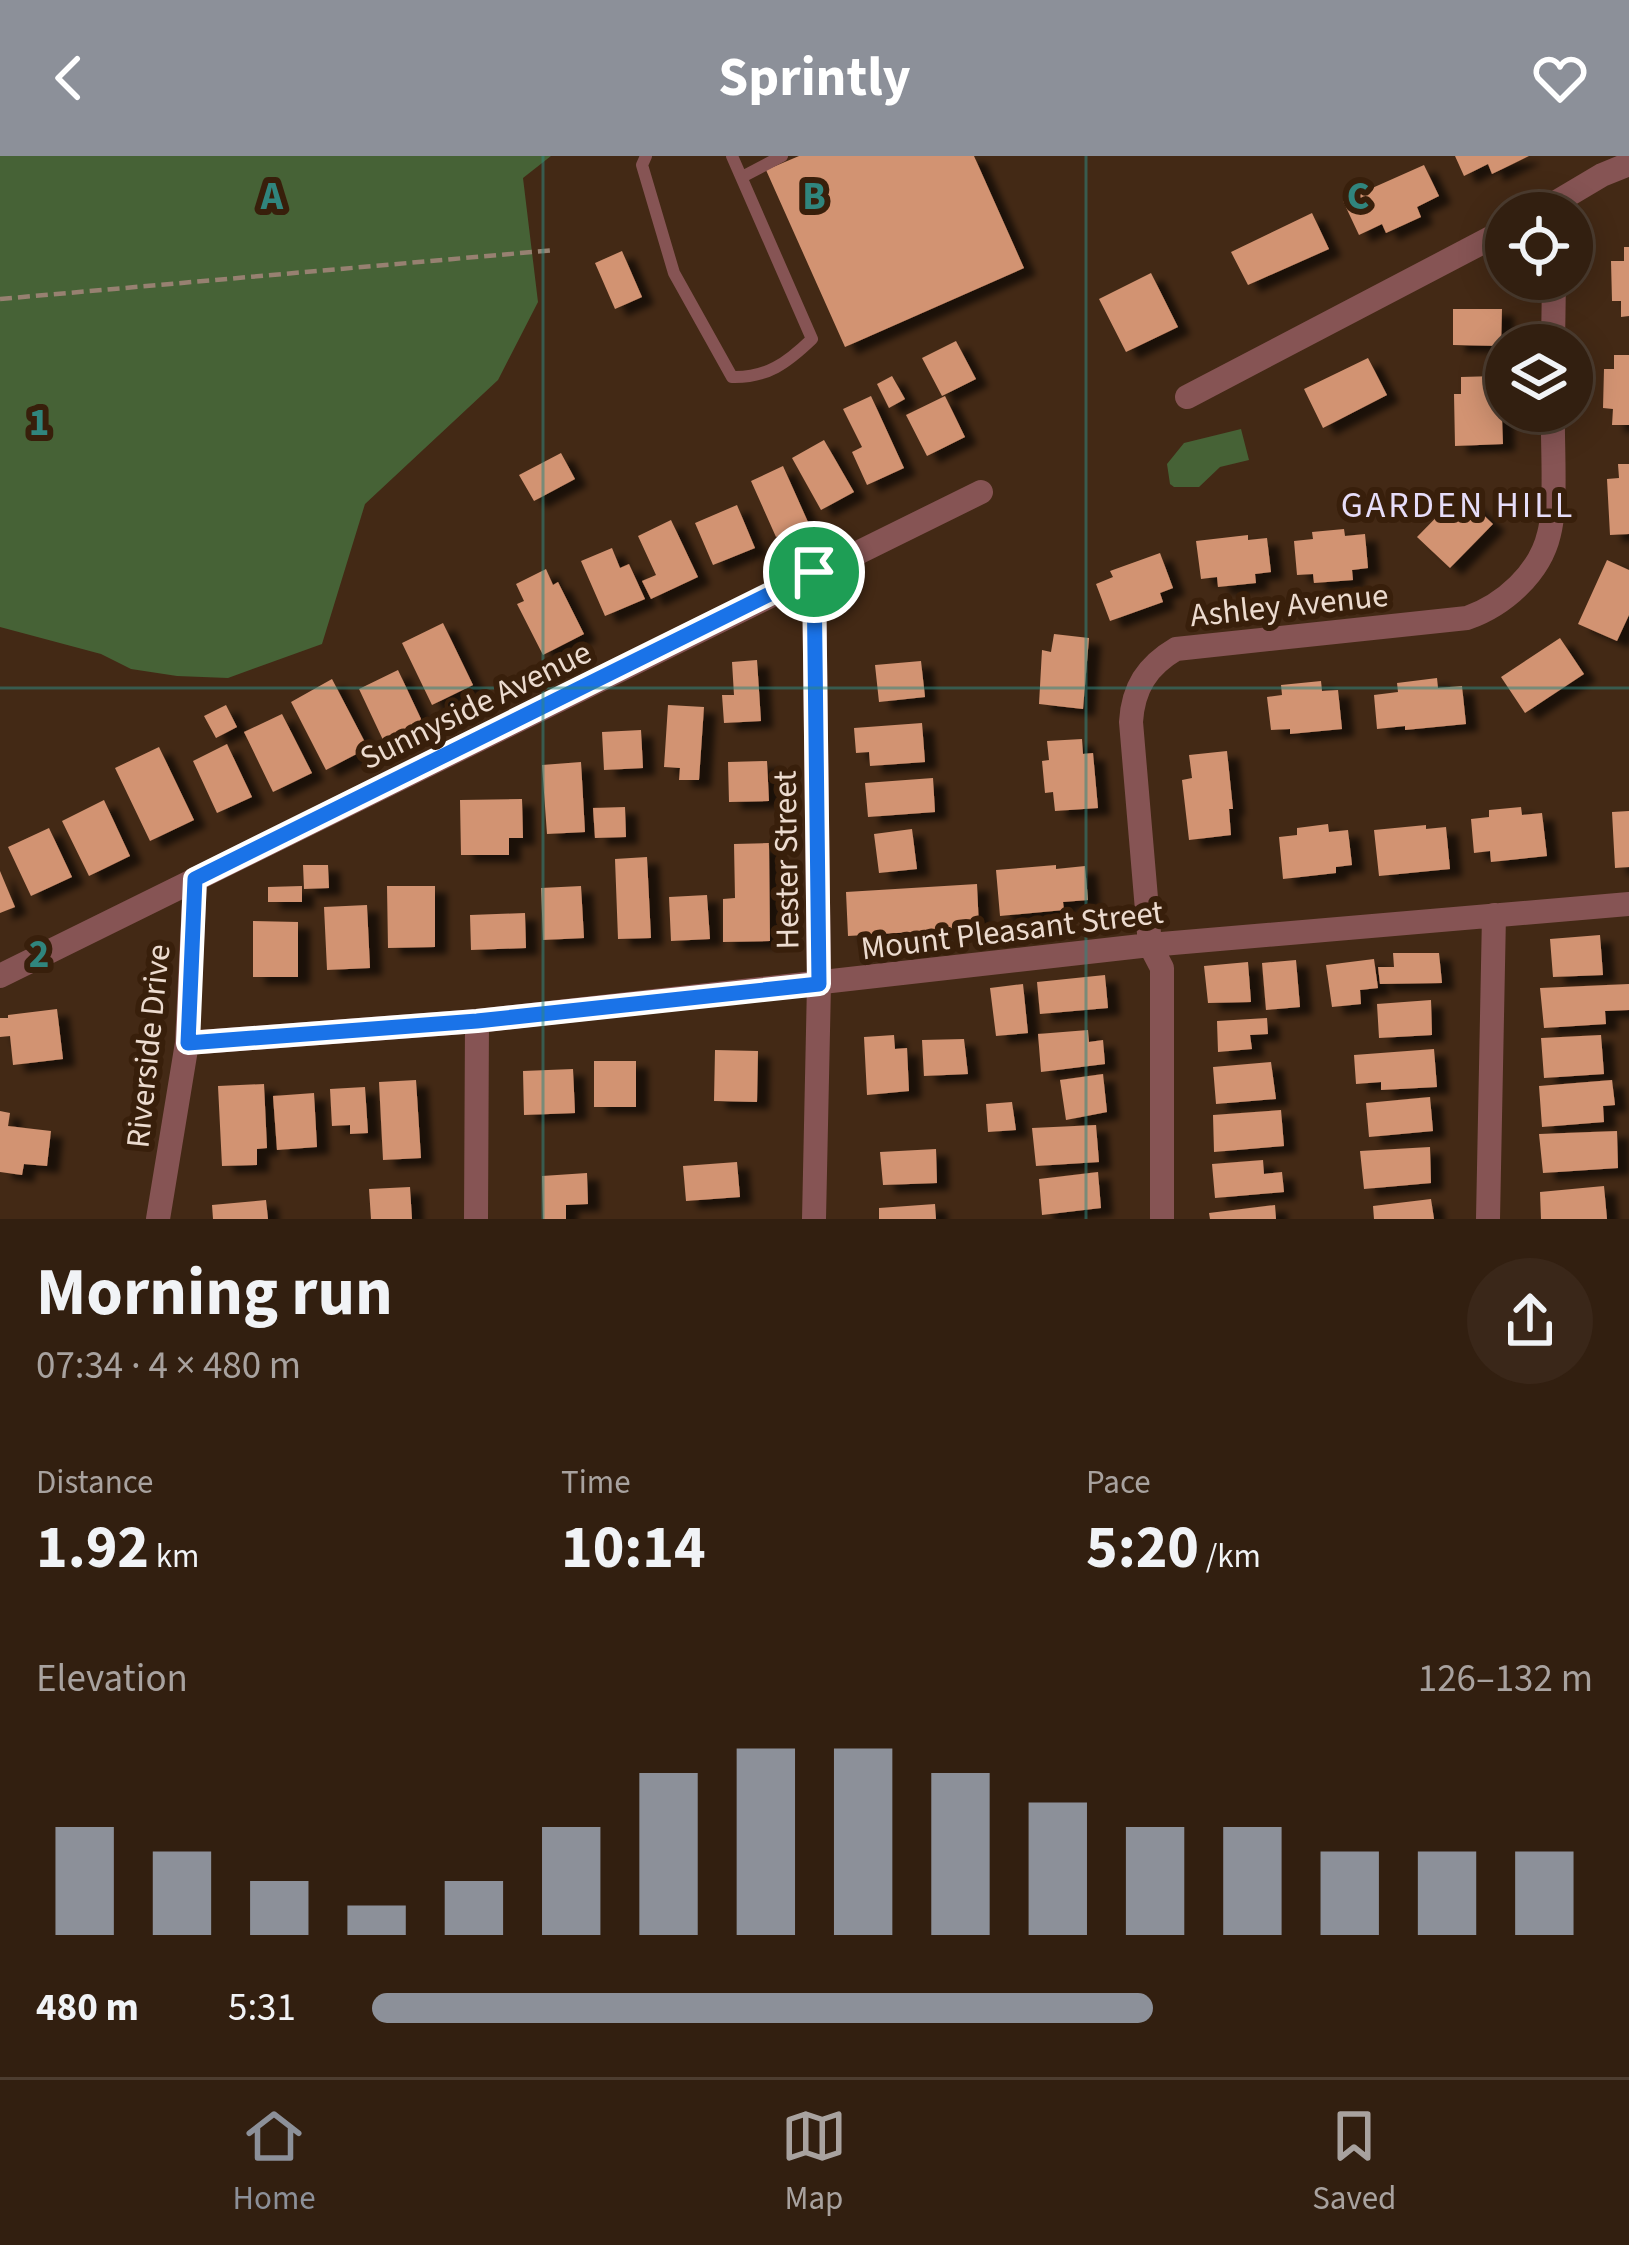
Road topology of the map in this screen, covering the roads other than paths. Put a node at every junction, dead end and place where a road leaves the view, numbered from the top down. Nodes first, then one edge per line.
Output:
1 (646, 156) edge
2 (732, 156) edge
3 (782, 156) edge
4 (1629, 164) edge
5 (742, 177) junction
6 (1576, 192) edge
7 (1485, 241) edge
8 (1186, 397) dead end
9 (1551, 432) edge
10 (981, 492) dead end
11 (814, 572) junction
12 (195, 879) junction
13 (1629, 904) edge
14 (1494, 915) junction
15 (1150, 945) junction
16 (0, 976) edge
17 (819, 984) junction
18 (477, 1021) junction
19 (188, 1043) junction
20 (158, 1219) edge
21 (476, 1219) edge
22 (814, 1219) edge
23 (1162, 1219) edge
24 (1488, 1219) edge

1 - 5 lane
2 - 5 lane
3 - 5 lane
4 - 6 street
7 - 8 street
9 - 15 street, Ashley Avenue
10 - 11 street, Sunnyside Avenue
11 - 12 street, Sunnyside Avenue
11 - 17 street, Hester Street
12 - 16 street, Sunnyside Avenue
12 - 19 street, Riverside Drive
13 - 14 street, Mount Pleasant Street
14 - 15 street, Mount Pleasant Street
14 - 24 street
15 - 17 street, Mount Pleasant Street
15 - 23 street, Ashley Avenue
17 - 18 street, Mount Pleasant Street
17 - 22 street, Hester Street
18 - 19 street, Mount Pleasant Street
18 - 21 street
19 - 20 street, Riverside Drive

